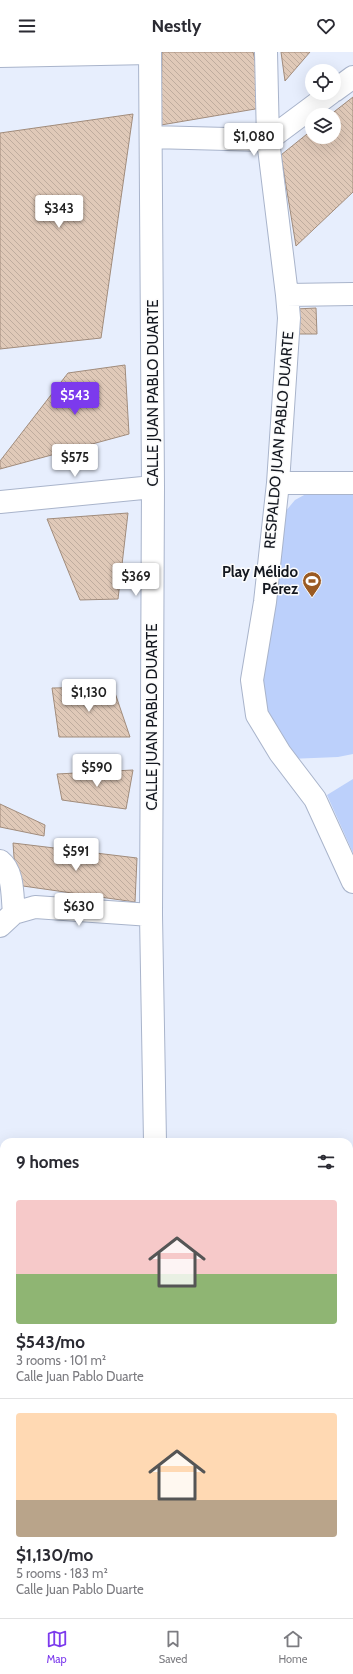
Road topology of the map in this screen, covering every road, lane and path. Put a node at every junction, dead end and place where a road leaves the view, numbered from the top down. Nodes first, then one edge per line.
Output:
1 (266, 52) edge
2 (150, 53) edge
3 (0, 56) edge
4 (353, 77) edge
5 (341, 86) edge
6 (322, 100) edge
7 (151, 137) junction
8 (268, 140) junction
9 (353, 294) edge
10 (287, 296) junction
11 (278, 483) junction
12 (353, 484) edge
13 (153, 487) junction
14 (0, 502) edge
15 (0, 861) edge
16 (353, 882) edge
17 (151, 915) junction
18 (7, 919) edge
19 (155, 1138) edge

1 - 8 street, RESPALDO JUAN PABLO DUARTE
2 - 3 street
2 - 7 street, CALLE JUAN PABLO DUARTE
4 - 5 street
6 - 8 street
7 - 8 street
7 - 13 street, CALLE JUAN PABLO DUARTE
8 - 10 street, RESPALDO JUAN PABLO DUARTE
9 - 10 street
10 - 11 street, RESPALDO JUAN PABLO DUARTE
11 - 12 street
11 - 16 street, RESPALDO JUAN PABLO DUARTE
13 - 14 street
13 - 17 street, CALLE JUAN PABLO DUARTE
15 - 18 street
17 - 18 street
17 - 19 street, CALLE JUAN PABLO DUARTE

